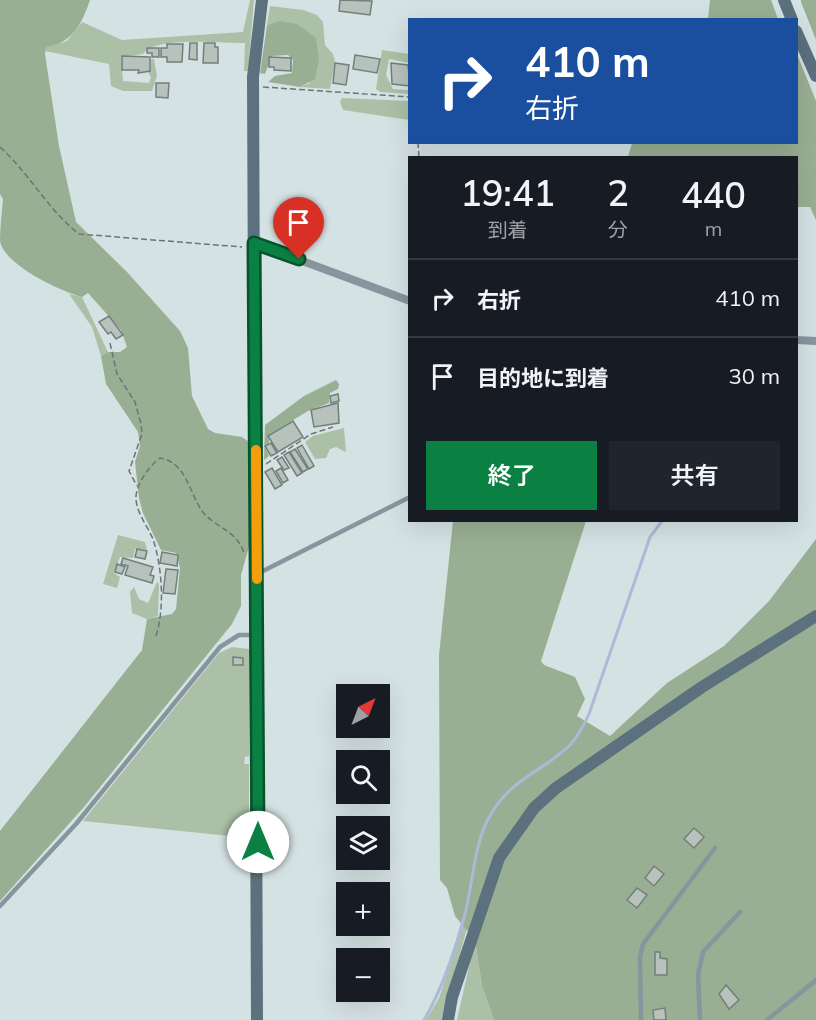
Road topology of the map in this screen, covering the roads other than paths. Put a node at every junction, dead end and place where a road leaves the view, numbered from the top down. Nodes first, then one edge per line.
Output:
1 (262, 0) edge
2 (784, 0) edge
3 (791, 18) edge
4 (798, 36) edge
5 (816, 76) edge
6 (254, 245) junction
7 (408, 300) edge
8 (798, 340) edge
9 (816, 341) edge
10 (408, 498) edge
11 (257, 574) junction
12 (816, 616) edge
13 (257, 635) junction
14 (715, 848) dead end
15 (0, 906) edge
16 (740, 912) dead end
17 (816, 980) edge
18 (257, 1020) edge
19 (448, 1020) edge
20 (641, 1020) edge
21 (700, 1020) edge
22 (767, 1020) edge

1 - 6 street
2 - 3 street
4 - 5 street
6 - 7 street
6 - 11 street
8 - 9 street
10 - 11 lane
11 - 13 street
12 - 19 street
13 - 15 lane
13 - 18 street
14 - 20 lane
16 - 21 lane
17 - 22 lane

